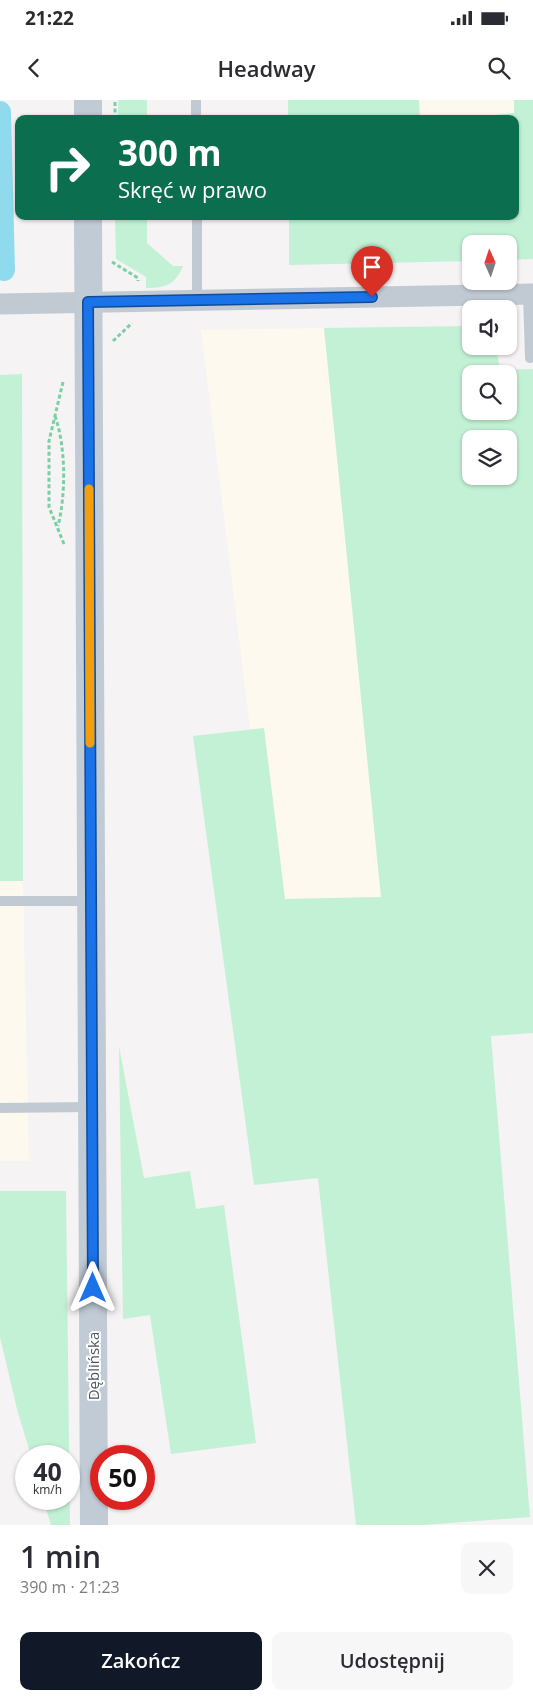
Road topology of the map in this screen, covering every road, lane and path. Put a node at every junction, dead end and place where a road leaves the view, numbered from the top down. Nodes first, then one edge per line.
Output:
1 (88, 100) edge
2 (115, 100) edge
3 (196, 100) edge
4 (88, 115) edge
5 (115, 115) edge
6 (196, 115) edge
7 (88, 220) edge
8 (197, 220) edge
9 (111, 252) dead end
10 (530, 294) edge
11 (197, 300) junction
12 (138, 301) junction
13 (88, 302) junction
14 (0, 304) edge
15 (530, 358) dead end
16 (64, 374) dead end
17 (55, 416) junction
18 (57, 527) junction
19 (68, 553) dead end
20 (0, 901) edge
21 (90, 901) junction
22 (91, 1107) junction
23 (0, 1108) edge
24 (94, 1525) edge

1 - 4 main road
2 - 5 path
3 - 6 lane
7 - 13 main road, Dęblińska
8 - 11 lane
9 - 12 path
10 - 11 street
10 - 15 lane
11 - 12 street
12 - 13 street
13 - 14 street
13 - 21 main road, Dęblińska
16 - 17 path
17 - 18 path
17 - 18 path
18 - 19 path
20 - 21 lane
21 - 22 main road, Dęblińska
22 - 23 lane
22 - 24 main road, Dęblińska

